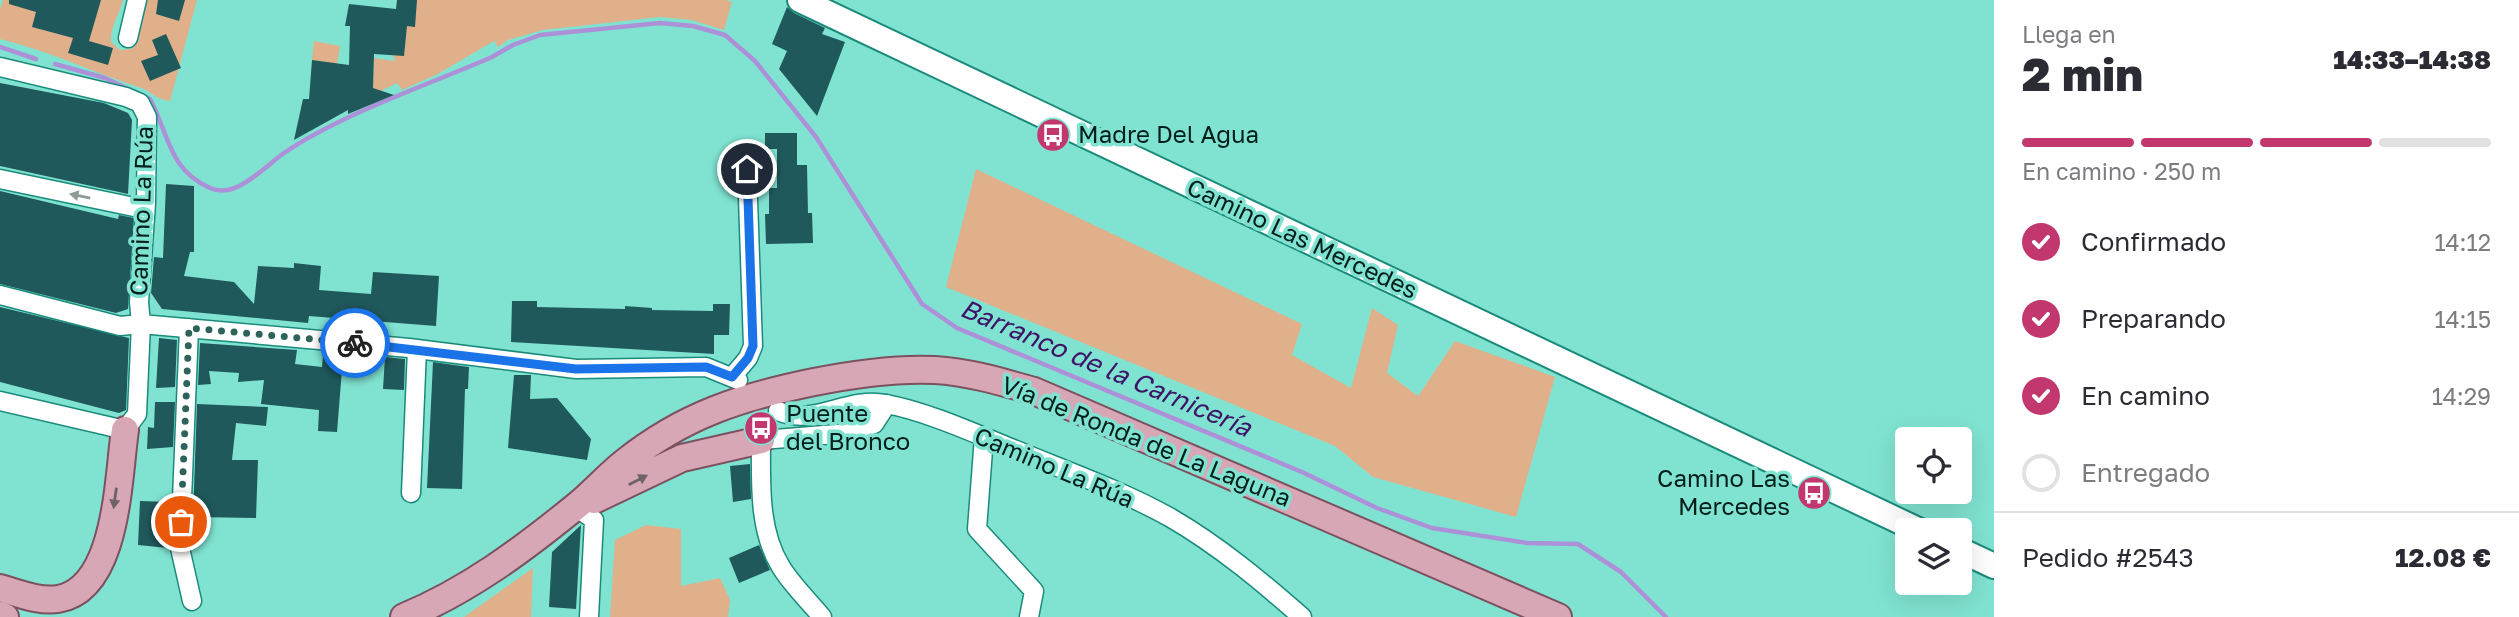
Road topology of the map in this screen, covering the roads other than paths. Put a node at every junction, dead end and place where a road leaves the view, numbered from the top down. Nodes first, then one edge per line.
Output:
1 (137, 0) edge
2 (800, 0) edge
3 (128, 38) dead end
4 (0, 68) edge
5 (747, 169) dead end
6 (0, 179) edge
7 (146, 203) junction
8 (0, 295) edge
9 (141, 324) junction
10 (189, 328) junction
11 (417, 349) junction
12 (0, 401) edge
13 (887, 404) junction
14 (778, 411) dead end
15 (125, 430) junction
16 (984, 437) junction
17 (761, 440) junction
18 (411, 493) dead end
19 (576, 507) junction
20 (1895, 519) edge
21 (1972, 556) edge
22 (1994, 566) edge
23 (0, 588) edge
24 (192, 601) dead end
25 (404, 617) edge
26 (589, 617) edge
27 (822, 617) edge
28 (1029, 617) edge
29 (1302, 617) edge
30 (1558, 617) edge

1 - 3 street
2 - 20 main road, Camino Las Mercedes
4 - 7 street, Camino La Rúa
5 - 11 street, Camino La Rúa
7 -> 6 street
7 - 9 street, Camino La Rúa
8 - 9 street
9 - 10 street, Camino La Rúa
9 - 15 street
10 - 11 street, Camino La Rúa
10 - 24 street
11 - 18 street
12 - 15 street
13 - 14 street, Camino La Rúa
13 - 16 street, Camino La Rúa
13 - 17 street
15 -> 23 main road
16 - 28 street
16 - 29 street, Camino La Rúa
19 -> 17 main road
17 - 27 street
19 - 25 main road, Vía de Ronda de La Laguna
19 - 26 street
19 - 30 main road, Vía de Ronda de La Laguna
21 - 22 main road

